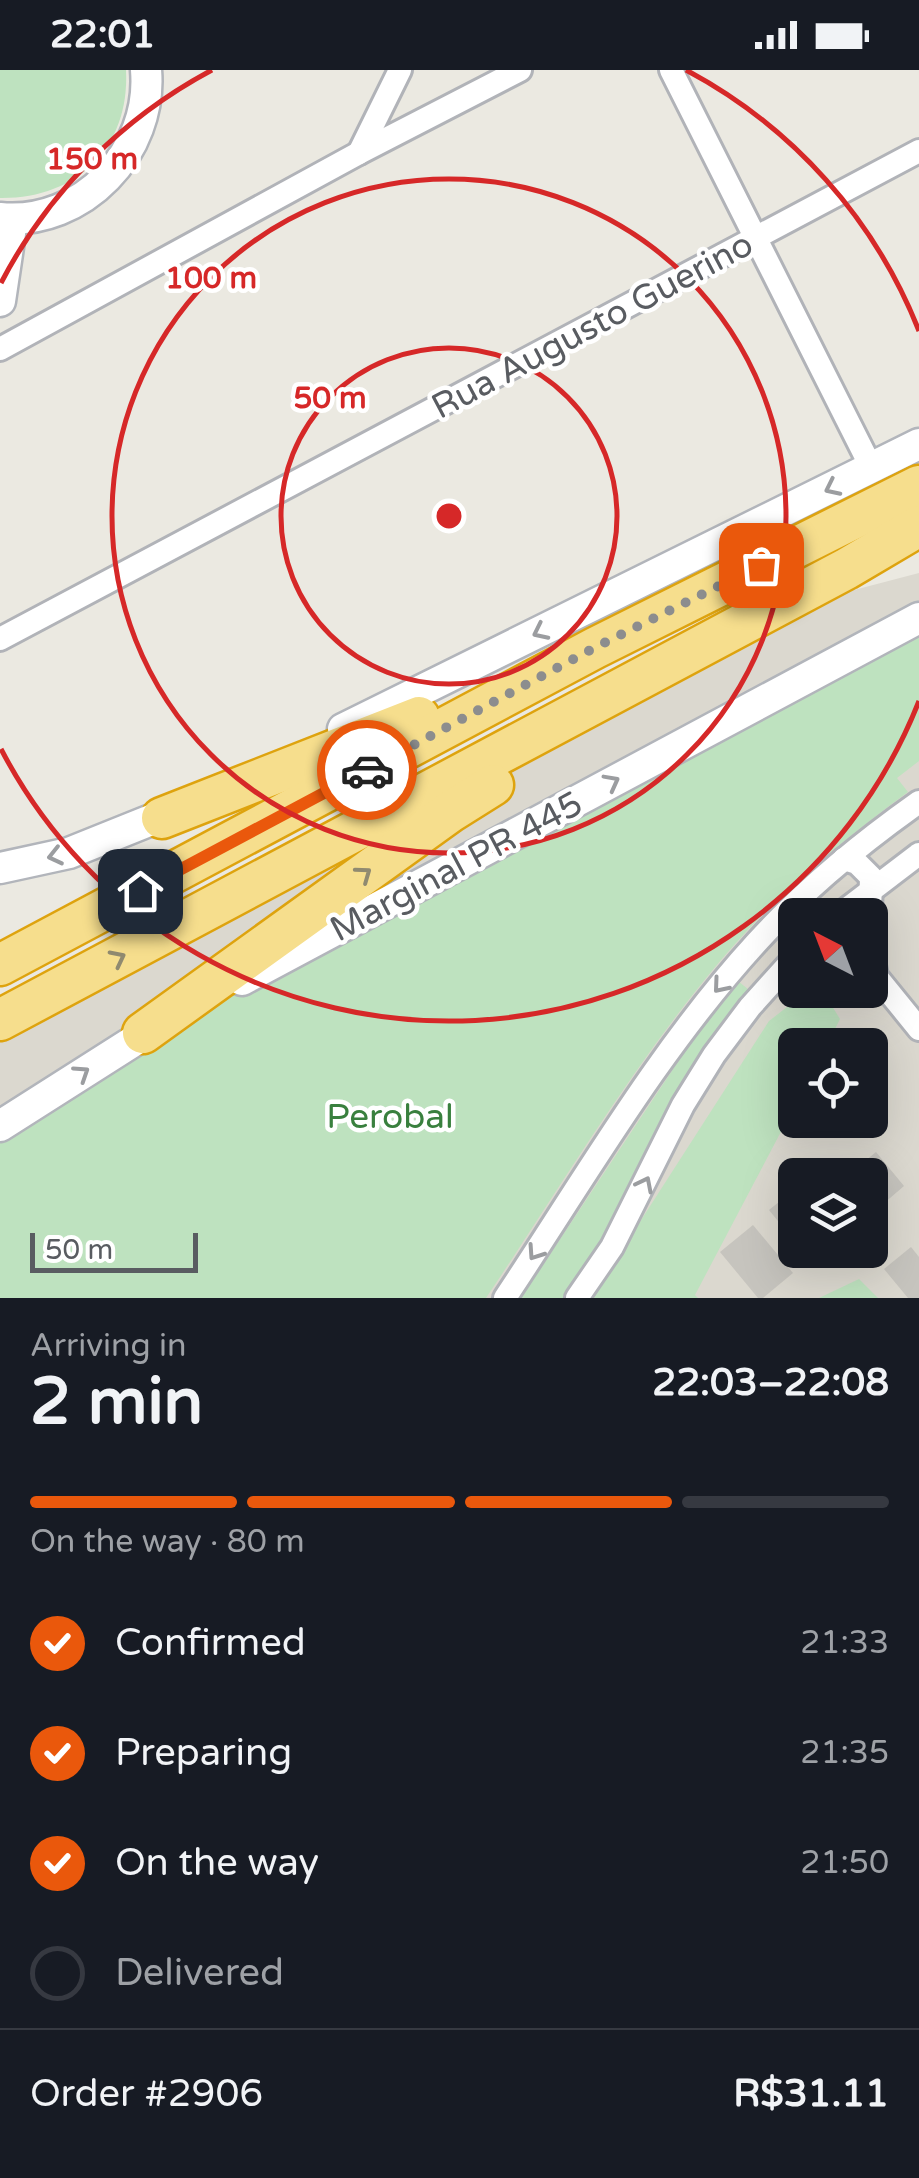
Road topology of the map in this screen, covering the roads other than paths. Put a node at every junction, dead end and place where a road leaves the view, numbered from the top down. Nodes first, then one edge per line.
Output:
1 (146, 70) edge
2 (400, 70) edge
3 (520, 70) edge
4 (670, 70) edge
5 (919, 151) edge
6 (359, 153) junction
7 (6, 219) edge
8 (756, 238) junction
9 (0, 301) edge
10 (0, 348) edge
11 (919, 444) edge
12 (872, 469) junction
13 (919, 486) edge
14 (919, 526) edge
15 (846, 569) junction
16 (919, 618) edge
17 (0, 639) edge
18 (594, 648) junction
19 (919, 802) edge
20 (162, 818) junction
21 (919, 854) edge
22 (844, 860) junction
23 (0, 868) edge
24 (872, 888) junction
25 (860, 898) edge
26 (871, 898) edge
27 (755, 944) junction
28 (778, 962) edge
29 (0, 965) edge
30 (778, 979) edge
31 (888, 993) edge
32 (0, 1020) edge
33 (919, 1029) edge
34 (143, 1033) junction
35 (0, 1126) edge
36 (505, 1298) edge
37 (578, 1298) edge

1 - 7 street
2 - 6 street
3 - 6 street
4 - 8 street
5 - 8 street, Rua Augusto Guerino
6 - 10 street
7 - 9 street
8 - 12 street
8 - 17 street, Rua Augusto Guerino
11 - 12 street
12 -> 20 street
13 - 18 highway
14 - 15 highway
32 -> 15 highway
34 -> 15 highway
34 -> 16 street, Marginal PR 445
18 - 20 highway
18 - 29 highway
19 - 22 street
20 -> 23 street
21 - 24 street
22 - 24 street
22 - 27 street
24 - 25 street
24 - 26 street
27 - 28 street
27 -> 36 street
37 -> 30 street
31 - 33 street
35 -> 34 street, Marginal PR 445

